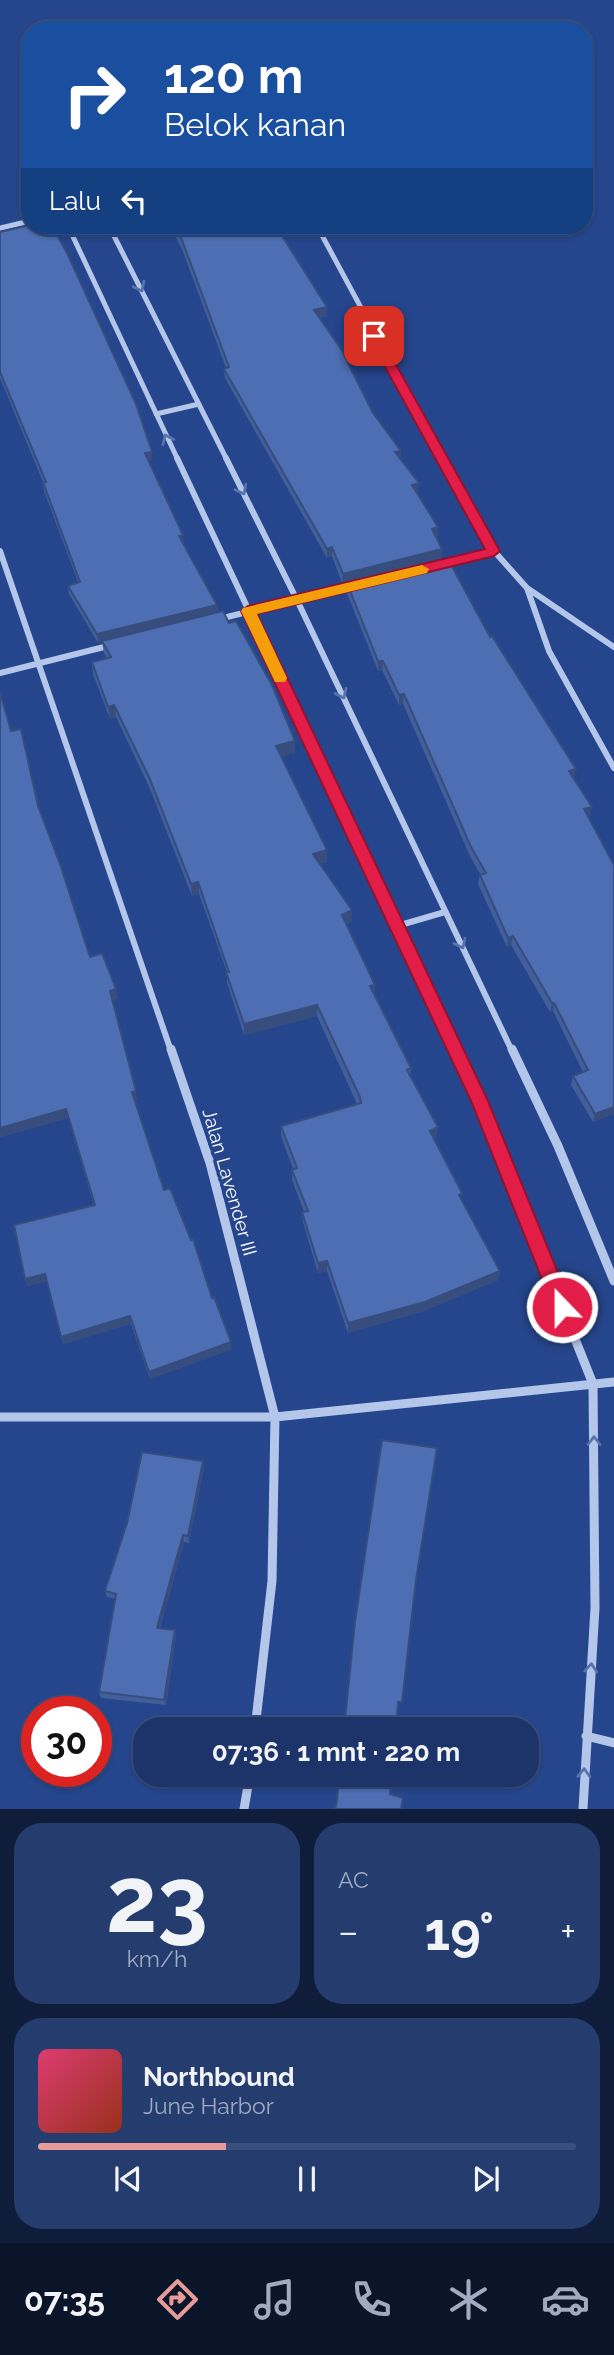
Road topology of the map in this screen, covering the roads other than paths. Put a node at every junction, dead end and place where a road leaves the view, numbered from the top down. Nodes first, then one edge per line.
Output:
1 (21, 223) edge
2 (0, 228) edge
3 (72, 235) edge
4 (114, 235) edge
5 (322, 235) edge
6 (198, 404) junction
7 (156, 414) junction
8 (0, 551) edge
9 (494, 551) junction
10 (437, 566) edge
11 (360, 584) edge
12 (527, 587) junction
13 (297, 600) junction
14 (248, 611) junction
15 (209, 621) edge
16 (116, 644) edge
17 (614, 647) edge
18 (37, 664) junction
19 (0, 673) edge
20 (614, 768) edge
21 (445, 912) junction
22 (397, 926) junction
23 (614, 1281) edge
24 (614, 1382) edge
25 (593, 1384) junction
26 (0, 1417) edge
27 (275, 1417) junction
28 (256, 1717) edge
29 (586, 1736) junction
30 (614, 1743) edge
31 (248, 1787) edge
32 (244, 1809) edge
33 (583, 1809) edge

1 - 2 street
3 - 7 street
4 -> 6 street
5 - 9 street
6 - 7 street
6 -> 13 street
14 -> 7 street
8 - 18 street, Jalan Lavender III
9 - 10 street
9 - 12 street
11 - 13 street
12 - 17 street
12 - 20 street
13 - 14 street
13 -> 21 street
14 - 15 street
14 - 22 street
16 - 18 street
18 - 19 street
18 - 27 street, Jalan Lavender III
21 - 22 street
21 -> 23 street
22 - 25 street
24 - 25 street
25 - 27 street
29 -> 25 street
26 - 27 street
27 - 28 street, Jalan Lavender III
29 - 30 street
33 -> 29 street
31 - 32 street

